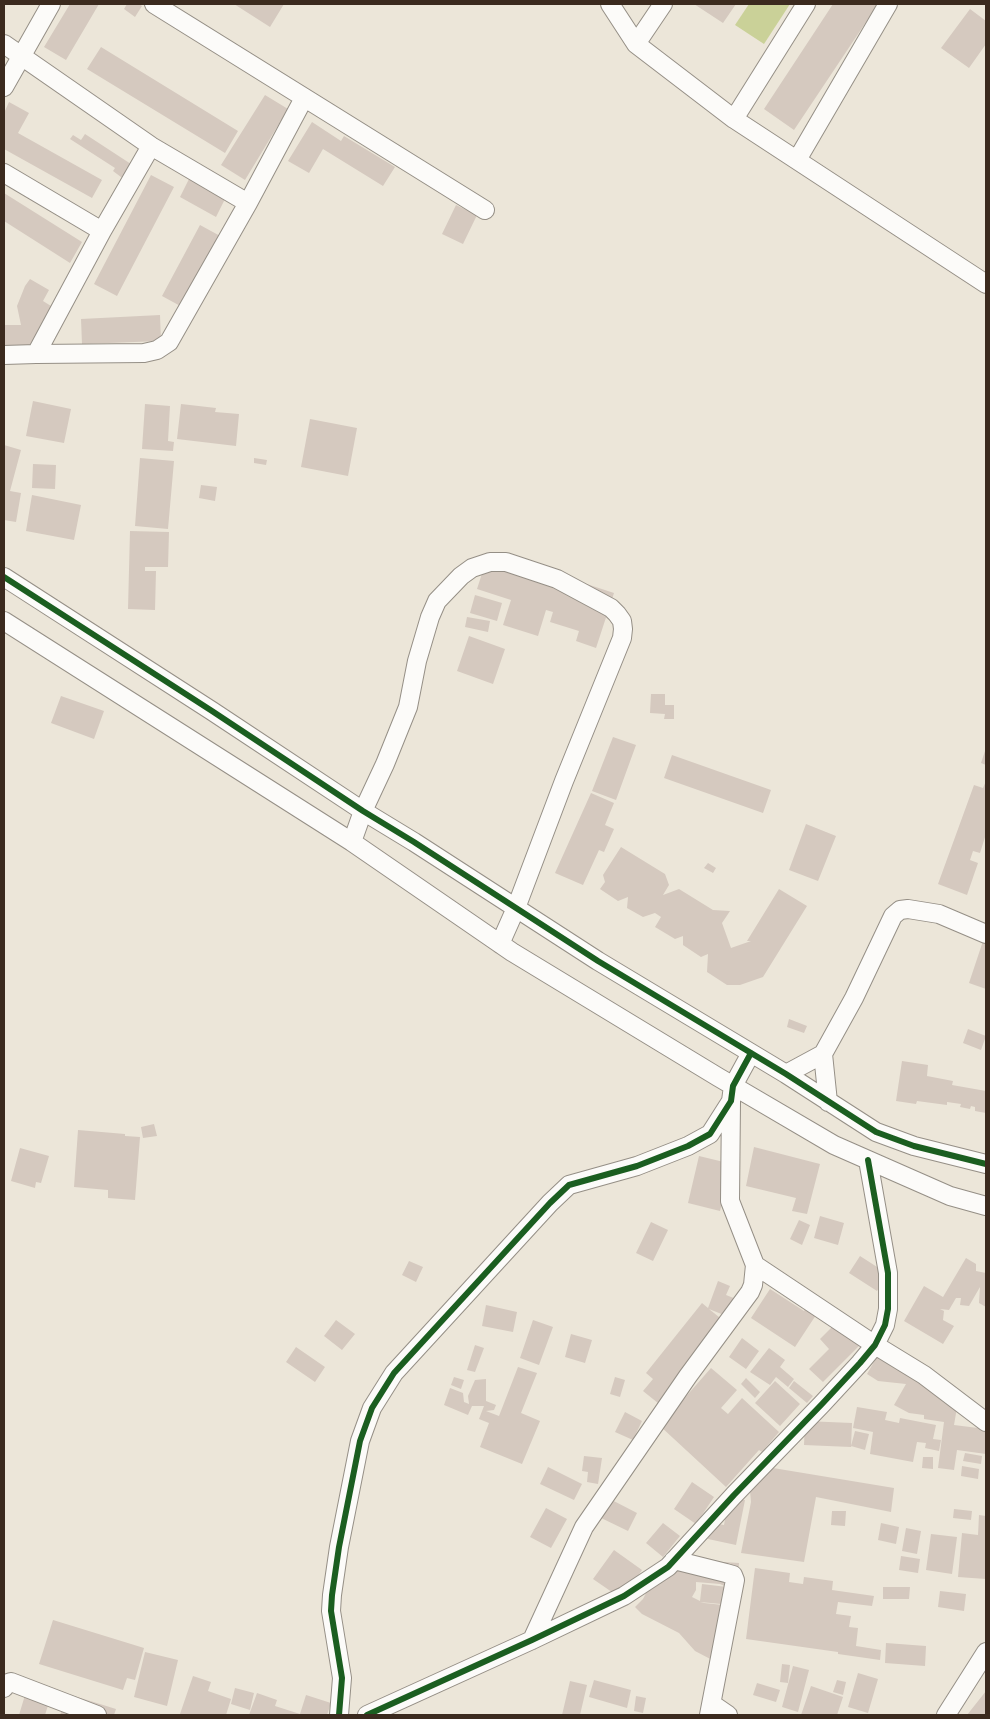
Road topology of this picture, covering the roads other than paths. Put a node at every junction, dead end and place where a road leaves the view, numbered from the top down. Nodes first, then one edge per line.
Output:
1 (51, 4) edge
2 (154, 4) edge
3 (610, 4) edge
4 (663, 4) edge
5 (806, 4) edge
6 (888, 4) edge
7 (4, 44) edge
8 (636, 44) junction
9 (22, 56) junction
10 (4, 87) edge
11 (304, 98) junction
12 (734, 118) junction
13 (151, 146) junction
14 (797, 160) junction
15 (4, 173) edge
16 (248, 204) junction
17 (485, 210) dead end
18 (102, 232) junction
19 (986, 284) edge
20 (36, 354) junction
21 (4, 356) edge
22 (4, 577) edge
23 (4, 621) edge
24 (363, 812) junction
25 (352, 842) junction
26 (516, 908) junction
27 (986, 934) edge
28 (500, 944) junction
29 (751, 1053) junction
30 (823, 1054) junction
31 (786, 1074) junction
32 (732, 1094) junction
33 (828, 1102) junction
34 (868, 1160) junction
35 (986, 1164) edge
36 (986, 1206) edge
37 (755, 1265) junction
38 (875, 1345) junction
39 (986, 1422) edge
40 (674, 1560) junction
41 (532, 1640) junction
42 (984, 1662) edge
43 (4, 1688) edge
44 (711, 1710) edge
45 (97, 1715) edge
46 (339, 1715) edge
47 (367, 1715) edge
48 (728, 1715) edge
49 (946, 1715) edge

1 - 9 street
2 - 11 street
3 - 8 street
4 - 8 street
5 - 12 street
6 - 14 street
7 - 9 street
8 - 12 street
9 - 10 street
9 - 13 street
11 - 16 street
11 - 17 street
12 - 14 street
13 - 16 street
13 - 18 street
14 - 19 street
15 - 18 street
16 - 20 street
18 - 20 street
20 - 21 street
22 - 24 street
23 - 25 street
24 - 25 street
24 - 26 street
24 - 26 street
25 - 28 street
26 - 28 street
26 - 29 street
27 - 30 street
28 - 32 street
29 - 31 street
29 - 32 street
30 - 31 street
30 - 33 street
31 - 33 street
32 - 34 street
32 - 37 street
32 - 46 street
33 - 35 street
34 - 36 street
34 - 38 street
37 - 38 street
37 - 41 street
38 - 39 street
38 - 40 street
40 - 41 street
40 - 44 street
41 - 47 street
42 - 49 street
43 - 45 street
44 - 48 street

